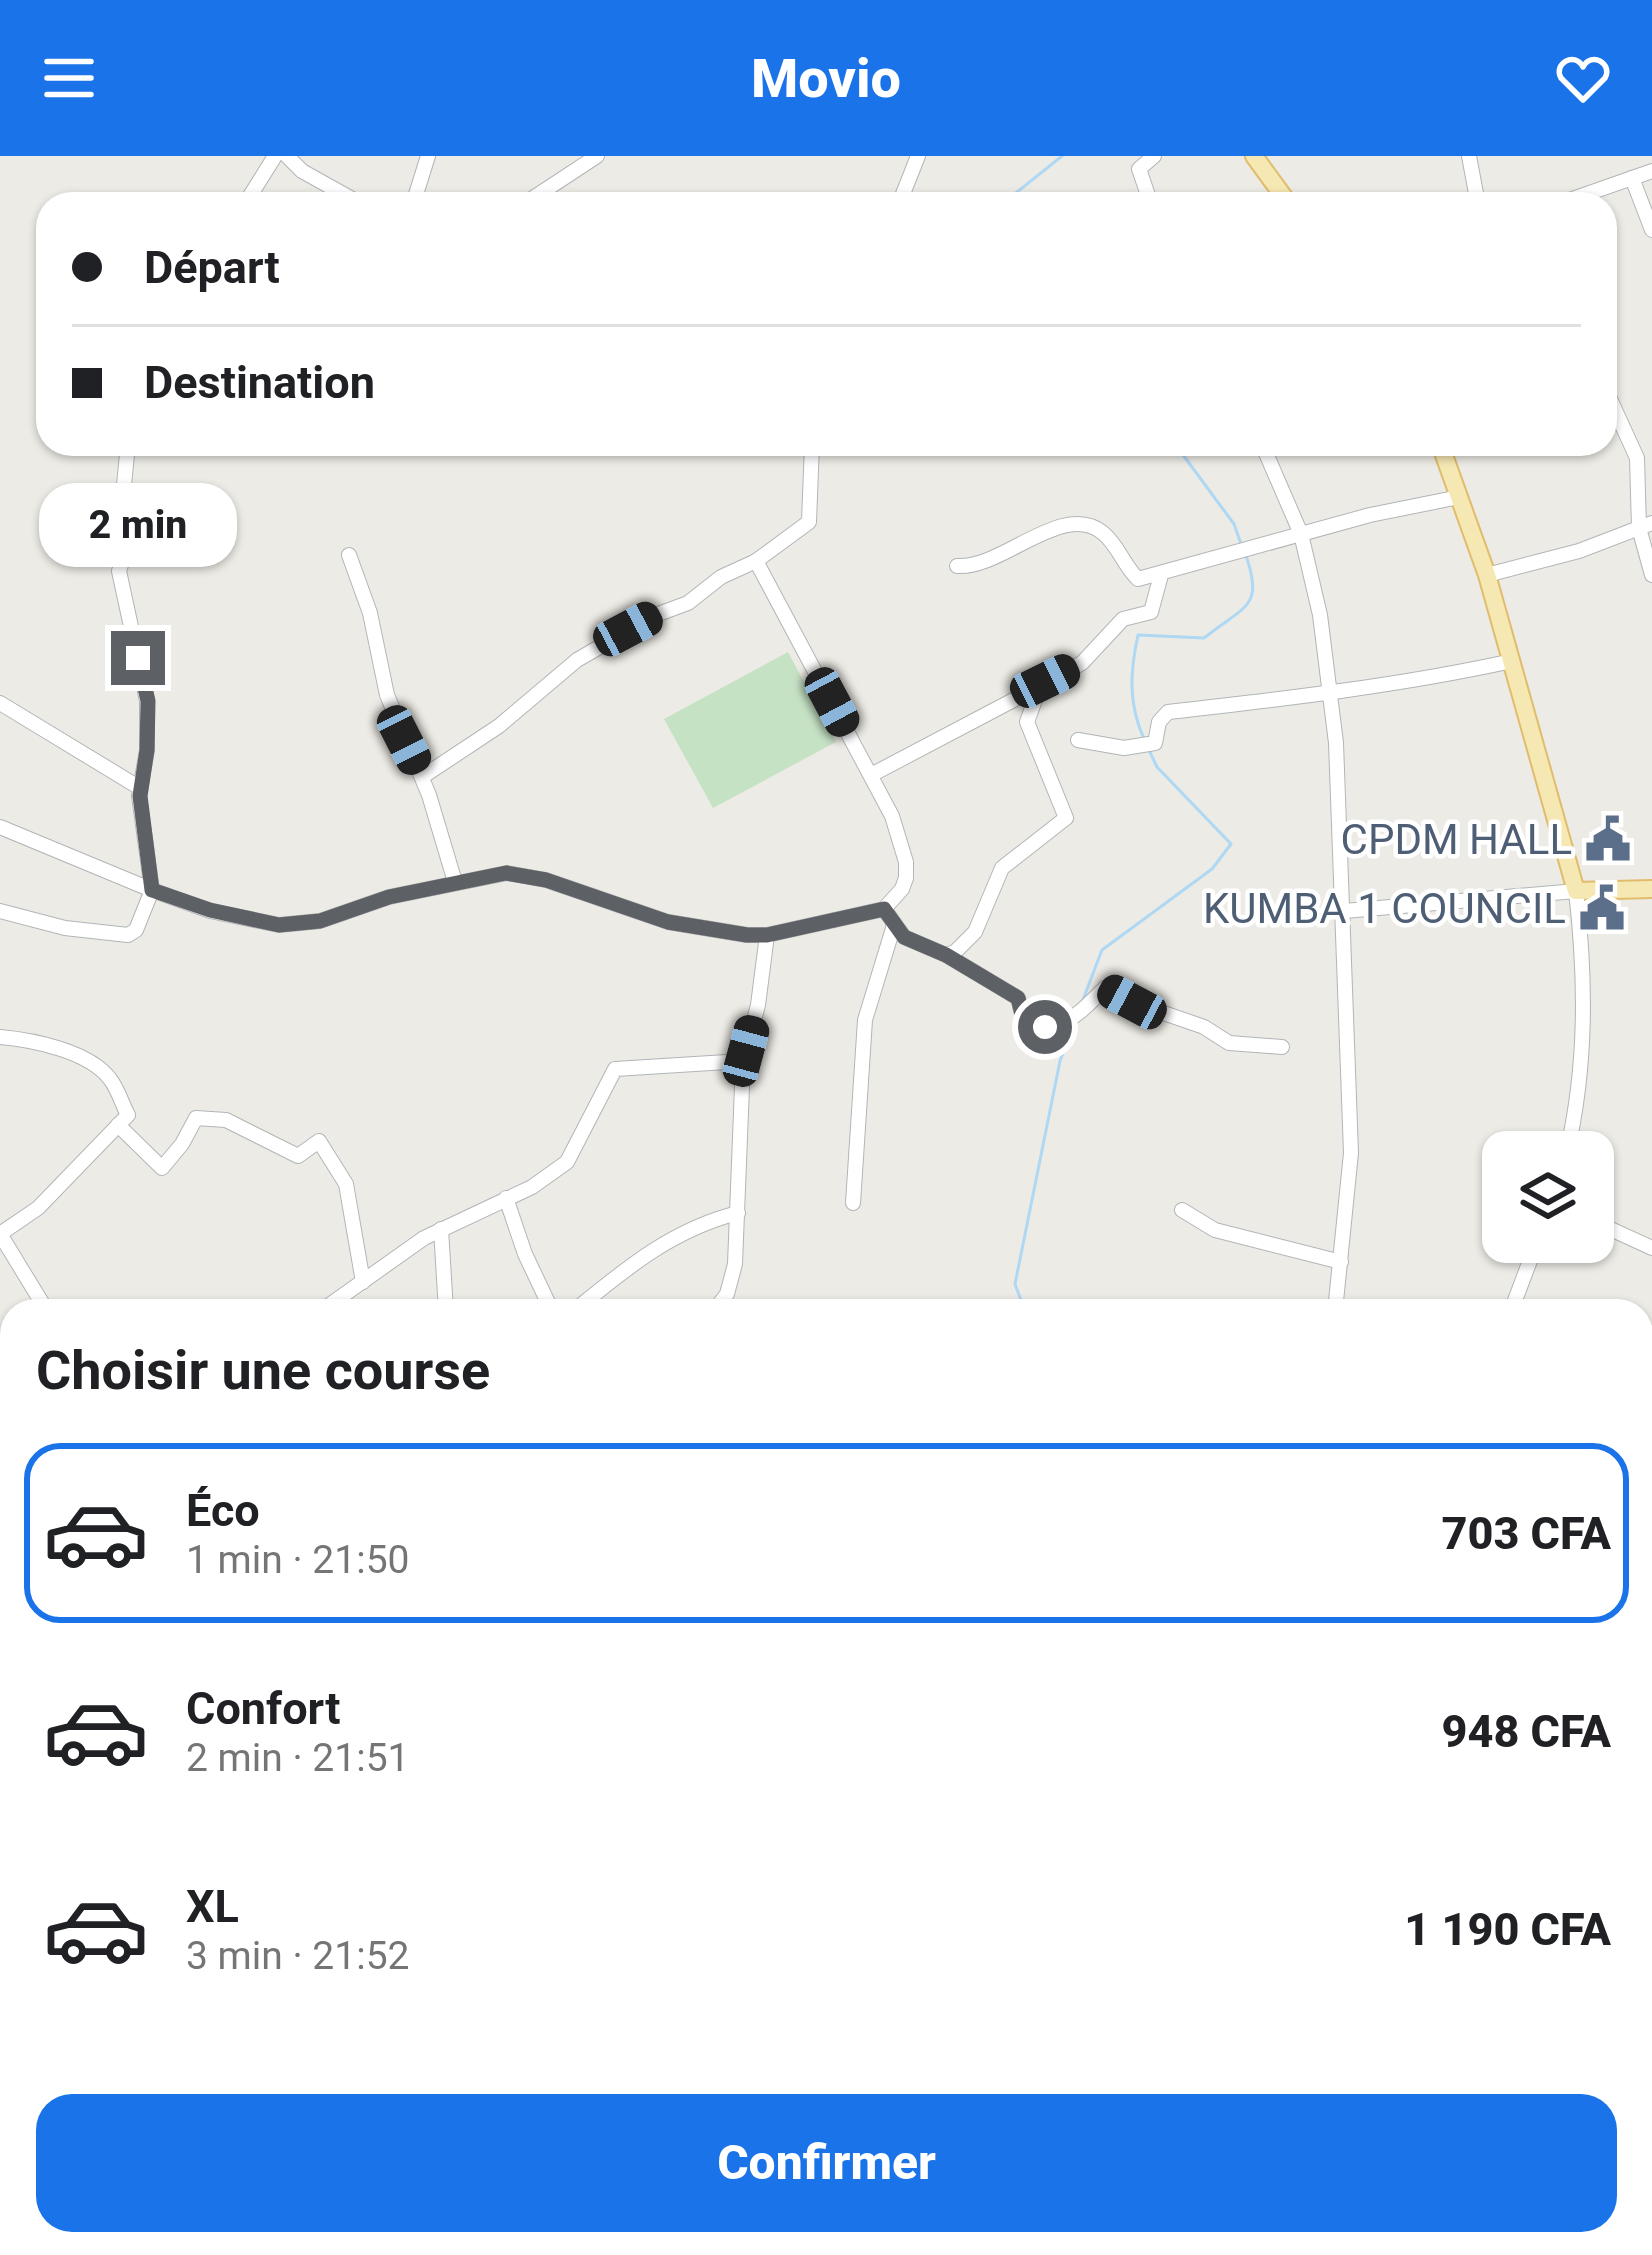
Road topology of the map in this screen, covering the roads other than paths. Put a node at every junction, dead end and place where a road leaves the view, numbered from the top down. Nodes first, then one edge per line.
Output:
1 (275, 156) edge
2 (287, 156) edge
3 (428, 156) edge
4 (597, 156) edge
5 (918, 156) edge
6 (1154, 156) edge
7 (1254, 156) edge
8 (1468, 156) edge
9 (1652, 171) edge
10 (1632, 178) junction
11 (252, 192) edge
12 (338, 192) edge
13 (417, 192) edge
14 (542, 192) edge
15 (904, 192) edge
16 (1147, 192) edge
17 (1280, 192) edge
18 (1476, 192) edge
19 (1592, 192) edge
20 (1652, 230) edge
21 (1617, 414) edge
22 (127, 456) edge
23 (812, 456) edge
24 (1267, 456) edge
25 (1444, 456) edge
26 (1459, 497) junction
27 (1646, 525) edge
28 (1301, 534) junction
29 (349, 555) dead end
30 (756, 561) junction
31 (957, 566) dead end
32 (1161, 575) junction
33 (1487, 575) junction
34 (1652, 575) edge
35 (1512, 662) junction
36 (1040, 686) junction
37 (1330, 690) junction
38 (0, 704) edge
39 (1078, 740) dead end
40 (871, 776) junction
41 (422, 777) junction
42 (140, 788) junction
43 (0, 827) edge
44 (455, 881) junction
45 (1652, 889) edge
46 (152, 890) junction
47 (1576, 891) junction
48 (884, 909) junction
49 (0, 910) edge
50 (1344, 910) junction
51 (894, 925) junction
52 (767, 935) junction
53 (946, 955) junction
54 (0, 1037) edge
55 (1282, 1047) dead end
56 (743, 1061) junction
57 (118, 1125) junction
58 (1571, 1131) edge
59 (506, 1198) junction
60 (853, 1203) dead end
61 (1182, 1210) dead end
62 (738, 1214) junction
63 (441, 1229) junction
64 (1614, 1231) edge
65 (0, 1234) edge
66 (1652, 1248) edge
67 (1341, 1262) junction
68 (1529, 1263) edge
69 (363, 1282) junction
70 (40, 1299) edge
71 (338, 1299) edge
72 (445, 1299) edge
73 (546, 1299) edge
74 (589, 1299) edge
75 (721, 1299) edge
76 (1336, 1299) edge
77 (1516, 1299) edge

1 - 11 street
2 - 12 street
3 - 13 street
4 - 14 street
5 - 15 street
6 - 16 street
7 - 17 main road
8 - 18 street
9 - 10 street
10 - 19 street
10 - 20 street
21 - 27 street
22 - 42 street
23 - 30 street
24 - 28 street
25 - 26 main road
26 - 28 street
26 - 33 main road
27 - 33 street
27 - 34 street
28 - 32 street
28 - 37 street
29 - 41 street
30 - 40 street
30 - 41 street
31 - 32 street
32 - 36 street
33 - 35 main road
35 - 37 street
35 - 47 main road
36 - 40 street
36 - 53 street
37 - 39 street
37 - 50 street
38 - 42 street
40 - 48 street
41 - 44 street
42 - 46 street
43 - 46 street
44 - 46 street
44 - 52 street
45 - 47 main road
46 - 49 street
47 - 50 street
47 - 58 street
48 - 51 street
48 - 52 street
50 - 67 street
51 - 53 street
51 - 60 street
52 - 56 street
53 - 55 street
54 - 57 street
56 - 59 street
56 - 62 street
57 - 65 street
57 - 69 street
59 - 63 street
59 - 73 street
61 - 67 street
62 - 74 street
62 - 75 street
63 - 69 street
63 - 72 street
64 - 66 street
65 - 70 street
67 - 76 street
68 - 77 street
69 - 71 street

